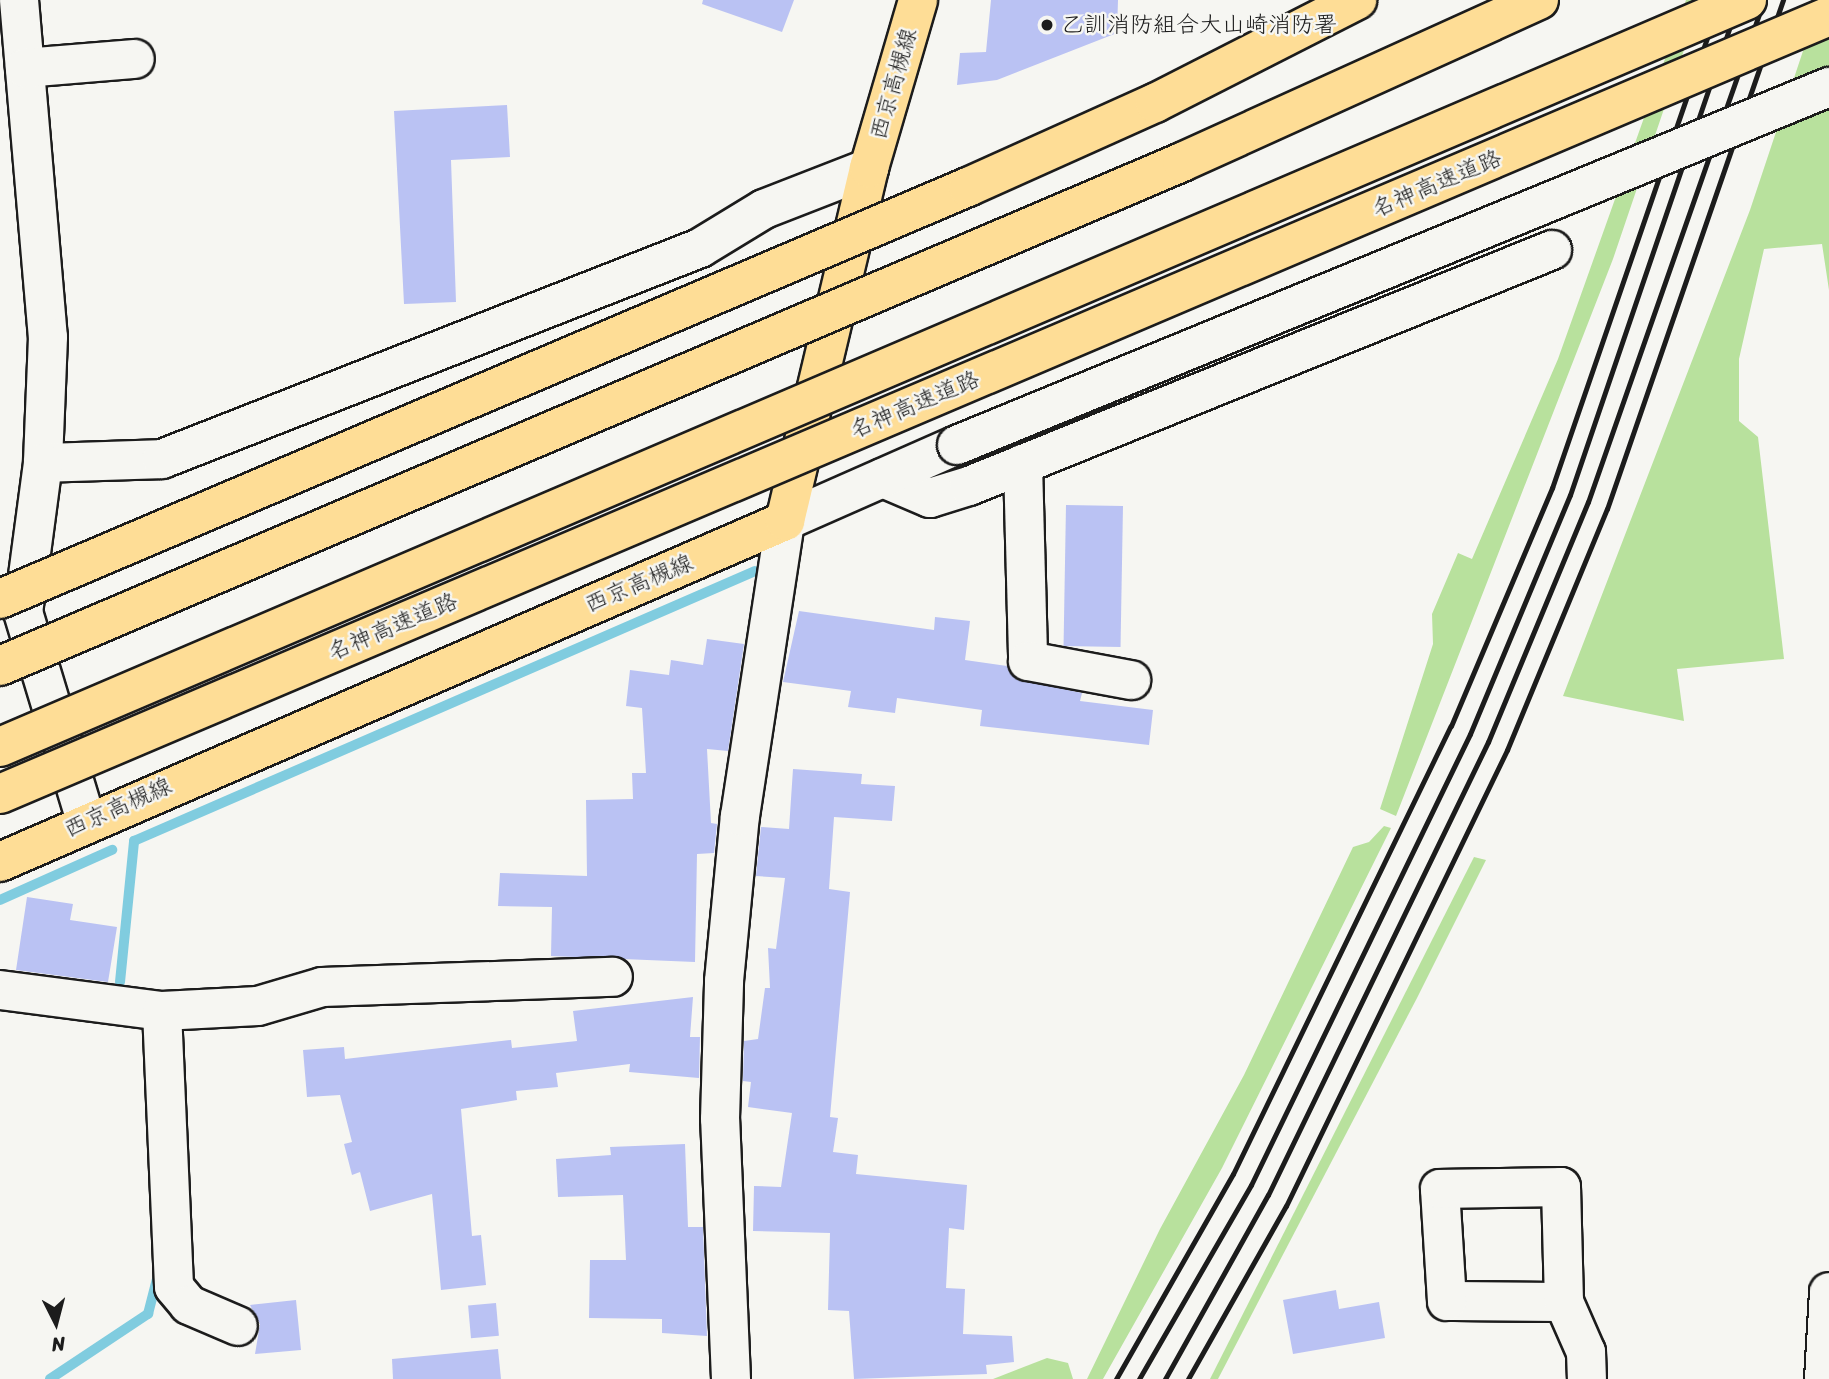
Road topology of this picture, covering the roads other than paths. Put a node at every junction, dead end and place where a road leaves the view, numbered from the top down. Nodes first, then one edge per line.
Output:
1 (19, 0) edge
2 (918, 0) edge
3 (1357, 0) edge
4 (1539, 0) edge
5 (1747, 0) edge
6 (1829, 16) edge
7 (135, 59) dead end
8 (24, 68) junction
9 (1829, 87) edge
10 (869, 168) junction
11 (1552, 250) dead end
12 (43, 463) junction
13 (1023, 464) junction
14 (883, 478) junction
15 (785, 521) junction
16 (113, 552) junction
17 (0, 581) edge
18 (0, 599) edge
19 (0, 666) edge
20 (1131, 680) dead end
21 (0, 747) edge
22 (0, 794) edge
23 (86, 821) junction
24 (0, 862) edge
25 (613, 977) dead end
26 (0, 990) edge
27 (162, 1011) junction
28 (1829, 1292) edge
29 (1564, 1302) dead end
30 (238, 1326) dead end
31 (731, 1379) edge
32 (1587, 1379) edge
33 (1824, 1379) edge

1 - 8 street
2 - 10 main road, 西京高槻線
3 - 16 main road, bridge
4 - 19 main road, bridge
5 - 21 main road, 名神高速道路, bridge
6 - 22 main road, 名神高速道路, bridge
7 - 8 street
8 - 12 street
9 - 14 street, bridge
10 - 12 street
10 - 15 main road, 西京高槻線
11 - 13 street
12 - 23 street
13 - 14 street
13 - 20 street
14 - 15 street
15 - 23 main road, 西京高槻線
15 - 31 street
16 - 17 main road, bridge
16 - 18 main road, bridge
23 - 24 main road, 西京高槻線
25 - 27 street
26 - 27 street
27 - 30 street
28 - 33 street
29 - 32 street

